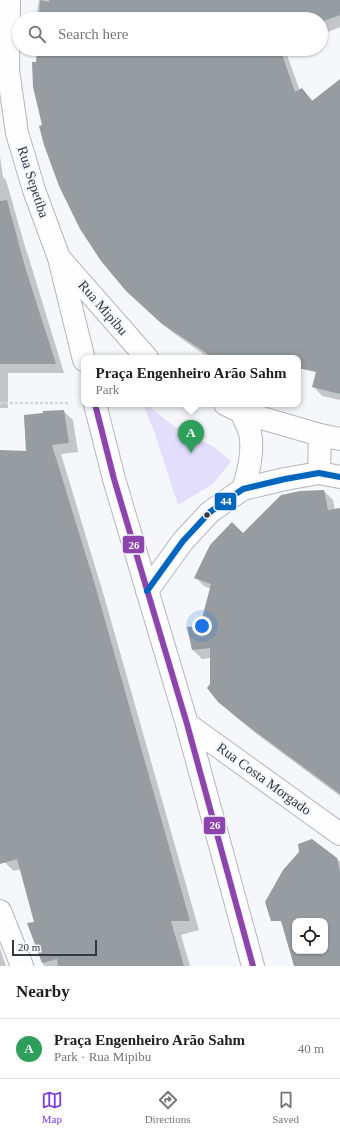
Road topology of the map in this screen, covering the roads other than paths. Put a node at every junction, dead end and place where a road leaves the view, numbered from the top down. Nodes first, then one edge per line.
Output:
1 (9, 0) edge
2 (59, 258) junction
3 (83, 355) edge
4 (144, 355) edge
5 (88, 407) edge
6 (106, 407) edge
7 (233, 408) edge
8 (101, 425) junction
9 (330, 437) edge
10 (330, 475) edge
11 (243, 489) junction
12 (147, 591) junction
13 (187, 724) junction
14 (340, 834) edge
15 (0, 911) edge
16 (22, 966) edge
17 (253, 966) edge

1 - 2 street, Rua Sepetiba
2 - 3 street, Rua Sepetiba
2 - 4 street, Rua Mipibu
5 - 8 street
6 - 8 street
7 - 9 street
7 - 11 street
8 - 12 street
9 - 10 street
10 - 11 street
11 - 12 street
12 - 13 street
13 - 14 street, Rua Costa Morgado
13 - 17 street
15 - 16 street

